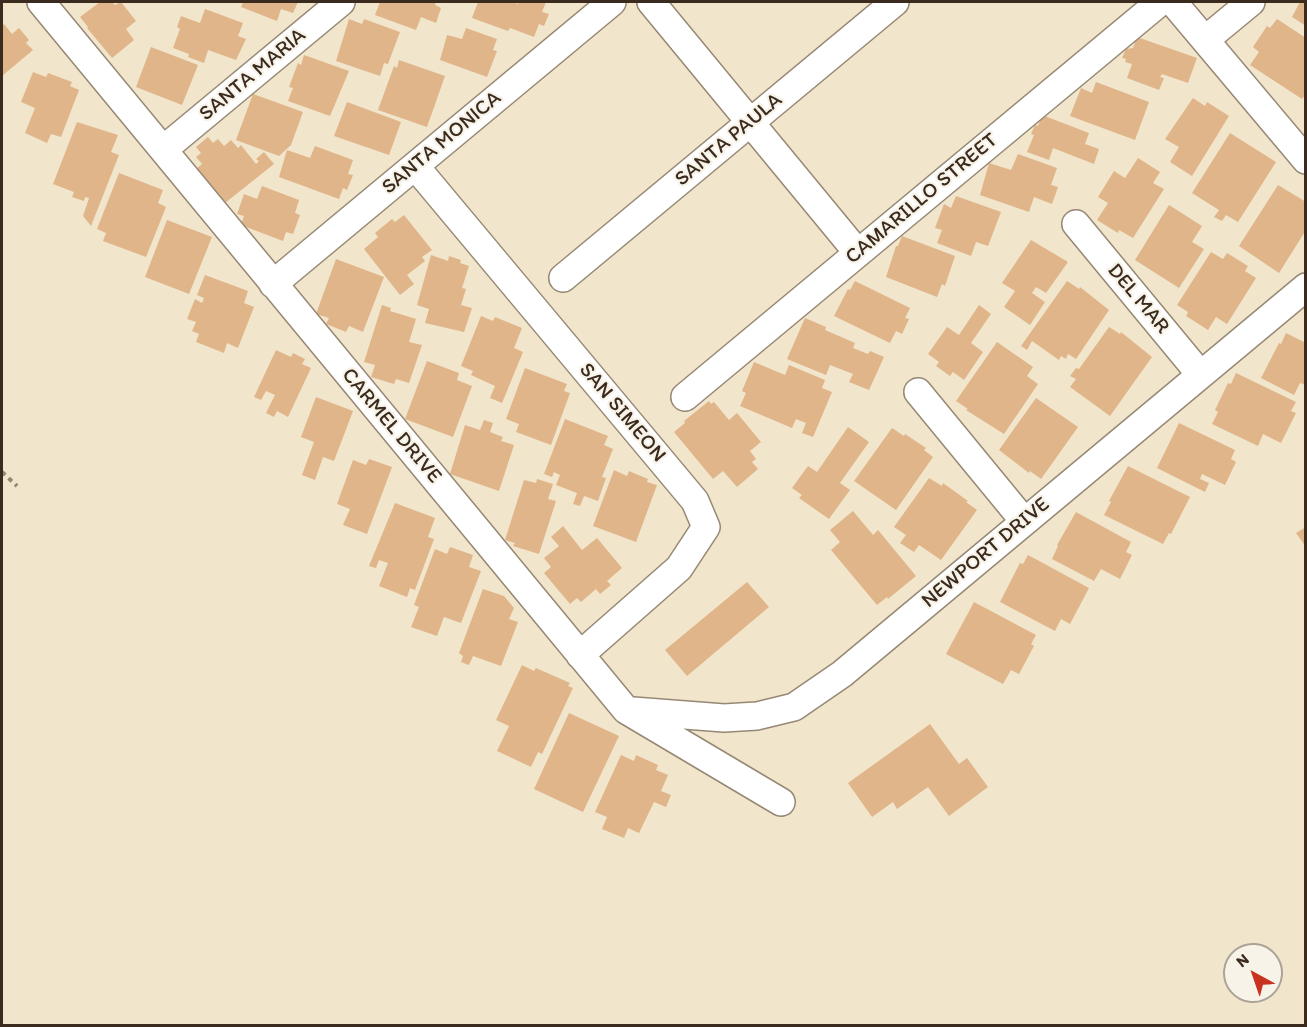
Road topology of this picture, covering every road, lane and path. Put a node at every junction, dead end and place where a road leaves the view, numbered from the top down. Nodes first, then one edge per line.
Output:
1 (41, 2) edge
2 (341, 2) edge
3 (612, 2) edge
4 (651, 2) edge
5 (895, 2) edge
6 (1160, 2) edge
7 (1173, 2) edge
8 (1251, 2) edge
9 (1205, 40) junction
10 (751, 122) junction
11 (164, 149) junction
12 (1305, 160) edge
13 (415, 165) junction
14 (1076, 224) dead end
15 (858, 252) junction
16 (563, 278) dead end
17 (273, 284) junction
18 (1305, 287) edge
19 (1200, 374) junction
20 (918, 392) dead end
21 (685, 397) dead end
22 (2, 472) edge
23 (17, 486) dead end
24 (1024, 522) junction
25 (580, 655) junction
26 (626, 710) junction
27 (781, 802) dead end

1 - 11 street, CARMEL DRIVE
2 - 11 street, SANTA MARIA
3 - 13 street, SANTA MONICA
4 - 10 street
5 - 10 street, SANTA PAULA
6 - 15 street, CAMARILLO STREET
7 - 9 street
8 - 9 street
9 - 12 street
10 - 15 street
10 - 16 street, SANTA PAULA
11 - 17 street, CARMEL DRIVE
13 - 17 street, SANTA MONICA
13 - 25 street, SAN SIMEON
14 - 19 street, DEL MAR
15 - 21 street, CAMARILLO STREET
17 - 25 street, CARMEL DRIVE
18 - 19 street, NEWPORT DRIVE
19 - 24 street, NEWPORT DRIVE
20 - 24 street
22 - 23 path
24 - 26 street, NEWPORT DRIVE
25 - 26 street, CARMEL DRIVE
26 - 27 street, CARMEL DRIVE

